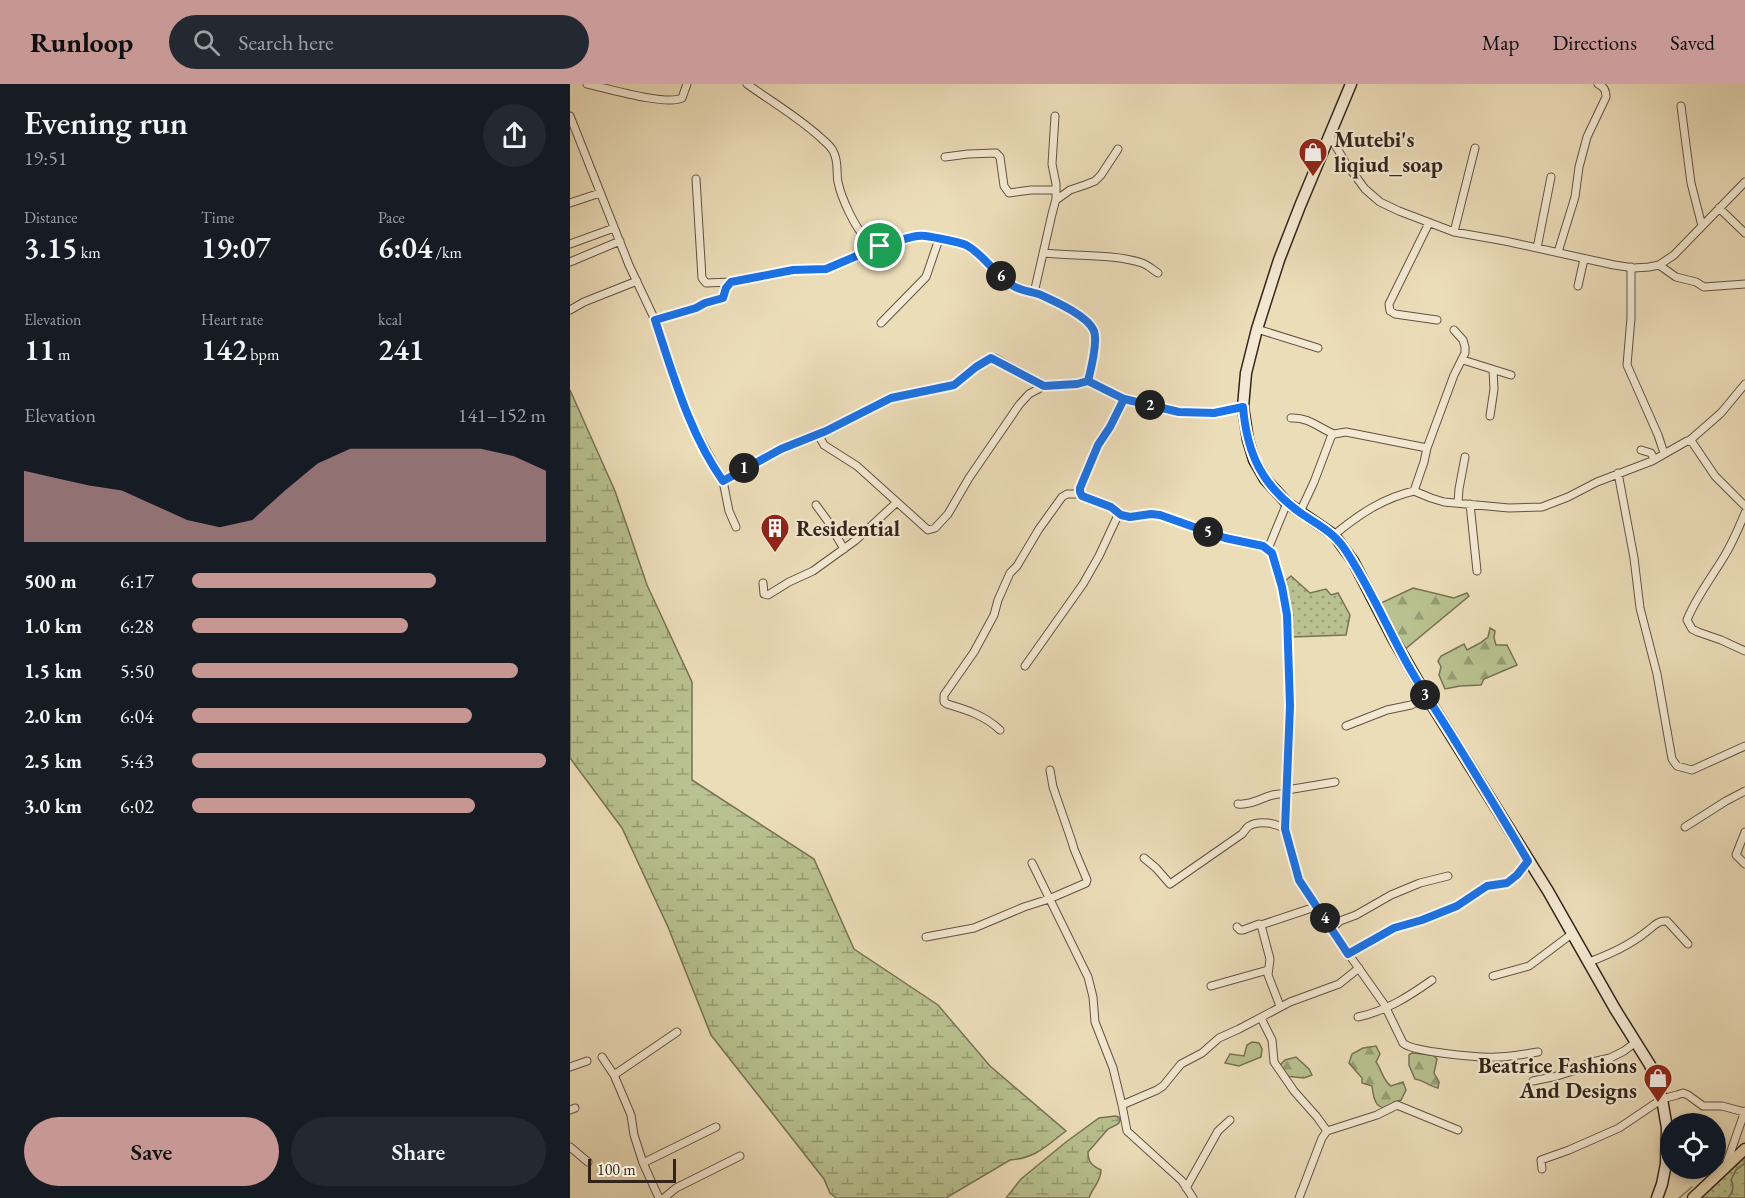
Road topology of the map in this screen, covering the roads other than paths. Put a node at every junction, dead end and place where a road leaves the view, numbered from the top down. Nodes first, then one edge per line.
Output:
1 (587, 84) edge
2 (687, 84) edge
3 (747, 84) edge
4 (1351, 84) edge
5 (1598, 84) edge
6 (1681, 106) dead end
7 (570, 116) edge
8 (1055, 116) dead end
9 (1330, 136) junction
10 (1475, 148) dead end
11 (1118, 149) dead end
12 (945, 158) dead end
13 (1551, 177) dead end
14 (696, 179) dead end
15 (1745, 182) edge
16 (1056, 190) junction
17 (600, 193) junction
18 (1056, 201) junction
19 (570, 203) edge
20 (1719, 208) junction
21 (1429, 223) junction
22 (1702, 226) junction
23 (614, 228) junction
24 (1454, 232) junction
25 (1745, 232) edge
26 (939, 239) junction
27 (620, 241) junction
28 (570, 244) edge
29 (880, 246) junction
30 (1538, 248) junction
31 (1558, 252) junction
32 (1044, 253) junction
33 (1584, 259) junction
34 (570, 262) edge
35 (1659, 265) junction
36 (1631, 267) junction
37 (1158, 273) dead end
38 (637, 281) junction
39 (731, 282) junction
40 (1745, 284) edge
41 (1578, 286) dead end
42 (1034, 293) junction
43 (570, 310) edge
44 (655, 320) junction
45 (1437, 320) dead end
46 (881, 323) dead end
47 (1257, 328) junction
48 (1454, 330) dead end
49 (1318, 348) dead end
50 (1463, 360) junction
51 (1493, 370) junction
52 (1511, 375) dead end
53 (1088, 381) junction
54 (1745, 384) edge
55 (1044, 386) junction
56 (1124, 399) junction
57 (1243, 407) junction
58 (1490, 416) dead end
59 (1292, 418) dead end
60 (818, 434) junction
61 (1334, 434) junction
62 (1689, 441) junction
63 (1427, 448) junction
64 (1641, 450) dead end
65 (1664, 453) junction
66 (1465, 457) dead end
67 (1654, 459) junction
68 (1618, 473) junction
69 (723, 481) junction
70 (1414, 491) junction
71 (1080, 494) junction
72 (897, 502) junction
73 (1287, 503) junction
74 (1458, 503) junction
75 (1470, 504) junction
76 (816, 505) dead end
77 (1745, 506) edge
78 (1300, 512) junction
79 (1119, 513) junction
80 (1745, 513) edge
81 (736, 527) dead end
82 (1334, 535) junction
83 (844, 549) junction
84 (1268, 549) junction
85 (1477, 571) dead end
86 (763, 584) dead end
87 (1745, 651) edge
88 (1024, 666) dead end
89 (1427, 698) junction
90 (1346, 726) dead end
91 (1000, 730) dead end
92 (1745, 746) edge
93 (1050, 770) dead end
94 (1335, 782) dead end
95 (1745, 791) edge
96 (1287, 793) junction
97 (1238, 804) dead end
98 (1685, 827) dead end
99 (1285, 829) junction
100 (1745, 832) edge
101 (1144, 858) dead end
102 (1528, 861) junction
103 (1032, 863) dead end
104 (1745, 864) edge
105 (1448, 876) dead end
106 (1049, 899) junction
107 (1318, 906) junction
108 (1262, 925) junction
109 (1237, 927) dead end
110 (1332, 928) junction
111 (1573, 933) junction
112 (926, 936) dead end
113 (1688, 944) dead end
114 (1348, 954) junction
115 (1589, 962) junction
116 (1359, 968) junction
117 (1268, 970) junction
118 (1493, 976) dead end
119 (1432, 980) dead end
120 (1211, 986) dead end
121 (1281, 1006) junction
122 (1386, 1008) junction
123 (1358, 1017) dead end
124 (1261, 1018) junction
125 (677, 1032) dead end
126 (1636, 1042) junction
127 (1538, 1052) dead end
128 (602, 1057) dead end
129 (587, 1061) dead end
130 (570, 1066) edge
131 (614, 1075) junction
132 (1533, 1081) dead end
133 (1662, 1099) junction
134 (1122, 1106) junction
135 (1745, 1112) edge
136 (1230, 1120) dead end
137 (716, 1127) dead end
138 (1458, 1130) dead end
139 (1327, 1131) junction
140 (570, 1147) edge
141 (1745, 1149) edge
142 (740, 1156) dead end
143 (588, 1162) dead end
144 (643, 1163) junction
145 (1726, 1165) edge
146 (1726, 1167) edge
147 (1542, 1169) dead end
148 (1713, 1179) edge
149 (1186, 1188) junction
150 (659, 1198) edge
151 (664, 1198) edge
152 (1193, 1198) edge
153 (1299, 1198) edge
154 (1657, 1198) edge
155 (1693, 1198) edge

1 - 2 street
3 - 29 street
4 - 9 street
5 - 31 street
6 - 22 street
7 - 17 street
8 - 16 street
9 - 21 street
9 - 47 street
10 - 24 street
11 - 18 street
12 - 16 street
13 - 30 street
14 - 39 street
15 - 20 street
16 - 18 street
17 - 19 street
17 - 23 street
18 - 32 street
20 - 22 street
20 - 25 street
21 - 24 street
21 - 45 street
22 - 35 street
23 - 27 street
23 - 28 street
24 - 30 street
26 - 29 street
26 - 42 street
26 - 46 street
27 - 34 street
27 - 38 street
29 - 39 street
30 - 31 street
31 - 33 street
32 - 37 street
32 - 42 street
33 - 36 street
33 - 41 street
35 - 36 street
35 - 40 street
36 - 65 street
38 - 43 street
38 - 44 street
39 - 44 street
42 - 53 street
44 - 69 street
47 - 49 street
47 - 57 street
48 - 50 street
50 - 51 street
50 - 63 street
51 - 52 street
51 - 58 street
53 - 55 street
53 - 56 street
54 - 62 street
55 - 60 street
55 - 72 street
56 - 57 street
56 - 71 street
57 - 73 street
59 - 61 street
60 - 69 street
60 - 72 street
61 - 63 street
61 - 78 street
62 - 65 street
62 - 77 street
63 - 70 street
64 - 67 street
65 - 67 street
66 - 74 street
67 - 68 street
68 - 75 street
68 - 92 street
69 - 81 street
70 - 74 street
70 - 82 street
71 - 79 street
71 - 91 street
72 - 83 street
73 - 78 street
73 - 84 street
74 - 75 street
75 - 85 street
76 - 83 street
78 - 82 street
79 - 84 street
79 - 88 street
80 - 87 street
82 - 89 street
83 - 86 street
84 - 96 street
89 - 90 street
89 - 102 street
93 - 106 street
94 - 96 street
95 - 98 street
96 - 97 street
96 - 99 street
99 - 101 street
99 - 107 street
100 - 104 street
102 - 111 street
102 - 114 street
103 - 106 street
105 - 110 street
106 - 112 street
106 - 134 street
107 - 108 street
107 - 110 street
108 - 109 street
108 - 117 street
110 - 114 street
111 - 115 street
111 - 118 street
113 - 115 street
114 - 116 street
115 - 126 street
116 - 121 street
116 - 122 street
117 - 120 street
117 - 121 street
119 - 122 street
121 - 124 street
122 - 123 street
122 - 127 street
124 - 134 street
124 - 139 street
125 - 131 street
126 - 132 street
126 - 133 street
128 - 131 street
129 - 130 street
131 - 144 street
133 - 135 street
133 - 147 street
133 - 154 street
134 - 149 street
135 - 145 street
136 - 149 street
137 - 144 street
138 - 139 street
139 - 153 street
140 - 143 street
141 - 146 main road
142 - 151 street
144 - 150 street
148 - 155 main road
149 - 152 street

